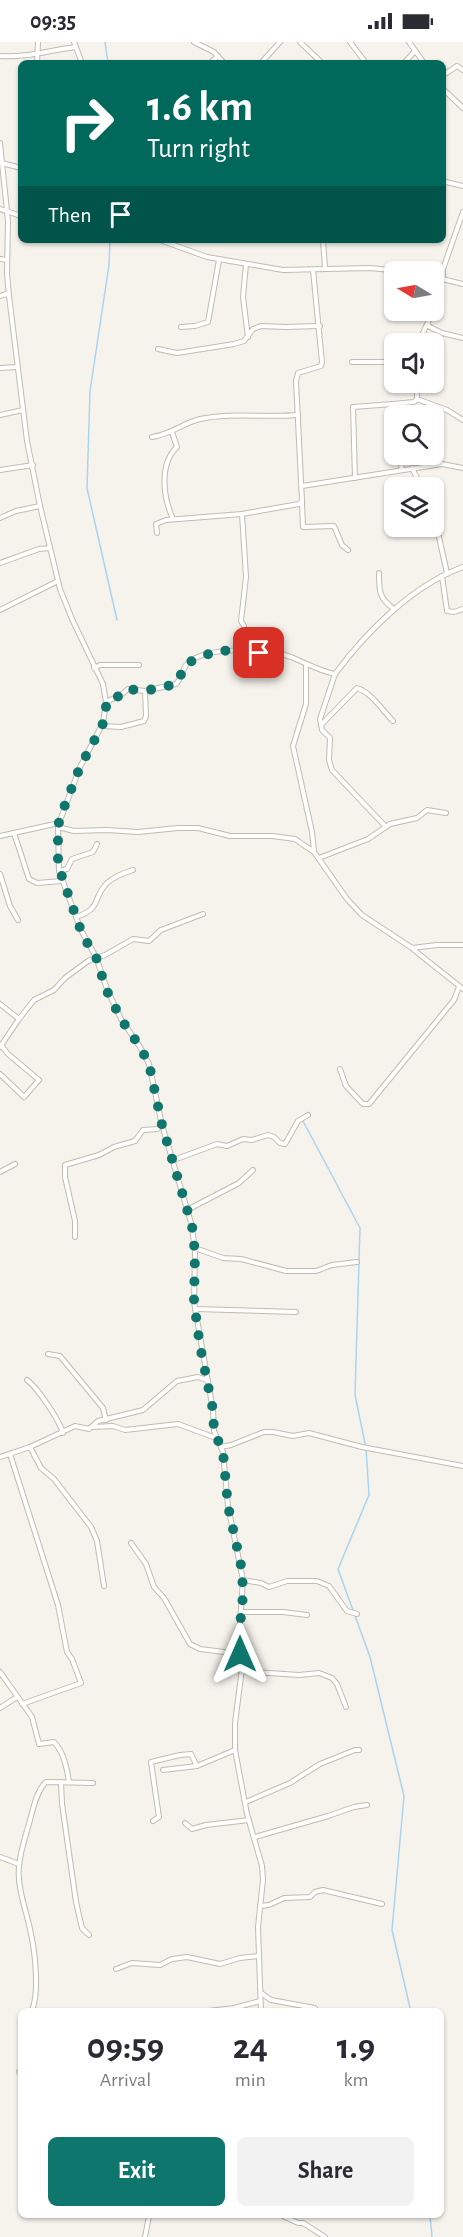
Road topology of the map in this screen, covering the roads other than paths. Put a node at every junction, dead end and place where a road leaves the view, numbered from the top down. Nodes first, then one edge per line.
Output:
1 (38, 42) edge
2 (74, 42) edge
3 (194, 42) edge
4 (280, 42) edge
5 (300, 42) edge
6 (350, 42) edge
7 (409, 42) edge
8 (76, 47) junction
9 (415, 51) junction
10 (37, 54) junction
11 (0, 56) edge
12 (218, 56) junction
13 (37, 60) edge
14 (81, 60) edge
15 (213, 60) edge
16 (221, 60) edge
17 (264, 60) edge
18 (319, 60) edge
19 (364, 60) edge
20 (407, 60) edge
21 (422, 60) edge
22 (463, 70) edge
23 (446, 73) edge
24 (446, 92) edge
25 (463, 108) edge
26 (0, 143) edge
27 (2, 163) junction
28 (18, 167) edge
29 (446, 182) edge
30 (463, 186) edge
31 (0, 209) edge
32 (6, 212) junction
33 (463, 212) edge
34 (18, 215) edge
35 (168, 243) edge
36 (323, 243) edge
37 (0, 259) edge
38 (7, 260) junction
39 (219, 260) junction
40 (246, 264) junction
41 (444, 266) edge
42 (325, 268) junction
43 (384, 269) edge
44 (313, 270) junction
45 (444, 280) edge
46 (463, 284) edge
47 (0, 296) edge
48 (9, 296) junction
49 (427, 321) edge
50 (427, 324) junction
51 (320, 326) junction
52 (181, 327) dead end
53 (423, 333) edge
54 (248, 338) junction
55 (463, 338) edge
56 (158, 349) dead end
57 (352, 362) dead end
58 (384, 362) edge
59 (17, 367) junction
60 (0, 368) edge
61 (417, 393) edge
62 (417, 399) junction
63 (393, 404) joint
64 (23, 410) junction
65 (0, 415) edge
66 (298, 415) junction
67 (463, 420) edge
68 (172, 432) junction
69 (152, 437) dead end
70 (33, 465) junction
71 (401, 465) edge
72 (412, 468) junction
73 (463, 468) edge
74 (402, 470) junction
75 (0, 471) edge
76 (416, 477) edge
77 (356, 478) junction
78 (302, 486) junction
79 (302, 501) junction
80 (40, 506) junction
81 (242, 514) junction
82 (0, 518) edge
83 (173, 519) junction
84 (157, 533) dead end
85 (439, 537) edge
86 (50, 548) junction
87 (348, 550) dead end
88 (0, 563) edge
89 (463, 567) edge
90 (379, 573) dead end
91 (447, 573) junction
92 (442, 576) junction
93 (58, 581) junction
94 (394, 609) junction
95 (463, 609) edge
96 (0, 610) edge
97 (244, 626) dead end
98 (306, 664) junction
99 (139, 665) dead end
100 (94, 668) junction
101 (334, 674) junction
102 (145, 691) junction
103 (106, 702) junction
104 (393, 721) dead end
105 (320, 725) junction
106 (102, 726) junction
107 (446, 813) dead end
108 (59, 825) junction
109 (386, 827) junction
110 (14, 833) junction
111 (0, 836) edge
112 (97, 844) dead end
113 (314, 852) junction
114 (319, 858) junction
115 (133, 870) dead end
116 (59, 871) junction
117 (0, 874) edge
118 (62, 881) junction
119 (203, 914) dead end
120 (76, 917) junction
121 (18, 920) dead end
122 (463, 945) edge
123 (413, 949) junction
124 (96, 957) junction
125 (461, 988) edge
126 (0, 1004) edge
127 (18, 1019) junction
128 (1, 1046) edge
129 (340, 1070) dead end
130 (0, 1074) edge
131 (308, 1115) dead end
132 (162, 1125) junction
133 (171, 1161) junction
134 (15, 1164) dead end
135 (253, 1170) dead end
136 (0, 1172) edge
137 (187, 1210) junction
138 (75, 1237) dead end
139 (195, 1248) junction
140 (357, 1262) dead end
141 (195, 1309) junction
142 (296, 1312) dead end
143 (48, 1354) dead end
144 (27, 1380) dead end
145 (207, 1380) junction
146 (106, 1420) junction
147 (91, 1427) junction
148 (214, 1427) junction
149 (63, 1433) junction
150 (205, 1433) junction
151 (217, 1438) junction
152 (30, 1447) junction
153 (221, 1447) junction
154 (10, 1454) junction
155 (0, 1457) edge
156 (463, 1466) edge
157 (131, 1543) dead end
158 (243, 1580) junction
159 (104, 1586) dead end
160 (241, 1612) junction
161 (357, 1614) dead end
162 (307, 1615) dead end
163 (240, 1654) junction
164 (241, 1671) junction
165 (0, 1672) edge
166 (16, 1697) junction
167 (21, 1704) junction
168 (346, 1707) dead end
169 (0, 1708) edge
170 (235, 1750) junction
171 (359, 1750) dead end
172 (197, 1766) junction
173 (163, 1770) dead end
174 (61, 1782) junction
175 (69, 1782) junction
176 (93, 1783) dead end
177 (246, 1802) junction
178 (368, 1805) dead end
179 (249, 1820) junction
180 (153, 1821) dead end
181 (185, 1823) dead end
182 (255, 1837) junction
183 (0, 1857) edge
184 (19, 1864) junction
185 (382, 1904) dead end
186 (260, 1906) junction
187 (89, 1935) dead end
188 (258, 1956) junction
189 (116, 1969) dead end
190 (260, 1993) junction
191 (260, 2001) junction
192 (33, 2008) edge
193 (234, 2008) edge
194 (261, 2008) edge
195 (315, 2008) edge
196 (149, 2218) edge
197 (287, 2218) edge
198 (146, 2237) edge
199 (324, 2237) edge

1 - 10 street
2 - 8 street
3 - 12 street
4 - 17 street
5 - 18 street
6 - 19 street
7 - 9 street
8 - 10 street
8 - 14 street
9 - 20 street
9 - 21 street
10 - 11 street
10 - 13 street
12 - 15 street
12 - 16 street
22 - 23 street
24 - 25 street
26 - 27 street
27 - 28 street
27 - 32 street
29 - 30 street
31 - 32 street
32 - 34 street
32 - 38 street
33 - 41 street
35 - 39 street
36 - 42 street
37 - 38 street
38 - 48 street
39 - 40 street
39 - 52 street
40 - 44 street
40 - 54 street
42 - 43 street
42 - 44 street
44 - 51 street
45 - 46 street
47 - 48 street
48 - 59 street
49 - 50 street
50 - 53 street
50 - 55 street
51 - 54 street
51 - 66 street
54 - 56 street
57 - 58 street
59 - 60 street
59 - 64 street
61 - 62 street
62 - 63 street
62 - 67 street
63 - 77 street
64 - 65 street
64 - 70 street
66 - 68 street
66 - 78 street
68 - 69 street
68 - 83 street
70 - 75 street
70 - 80 street
71 - 74 street
72 - 73 street
72 - 74 street
72 - 76 street
74 - 77 street
77 - 78 street
78 - 79 street
79 - 81 street
79 - 87 street
80 - 82 street
80 - 86 street
81 - 83 street
81 - 97 street
83 - 84 street
85 - 91 street
86 - 88 street
86 - 93 street
89 - 91 street
90 - 94 street
91 - 92 street
92 - 94 street
92 - 95 street
93 - 96 street
93 - 100 street
94 - 101 street
98 - 101 street
98 - 102 street
98 - 113 street
99 - 100 street
100 - 103 street
101 - 105 street
102 - 103 street
102 - 106 street
103 - 106 street
104 - 105 street
105 - 109 street
106 - 108 street
107 - 109 street
108 - 110 street
108 - 113 street
108 - 116 street
109 - 114 street
110 - 111 street
110 - 118 street
112 - 116 street
113 - 114 street
114 - 123 street
115 - 120 street
116 - 118 street
117 - 121 street
118 - 120 street
119 - 124 street
120 - 124 street
122 - 123 street
123 - 125 street
124 - 127 street
124 - 132 street
125 - 129 street
126 - 127 street
127 - 128 street
128 - 130 street
131 - 133 street
132 - 133 street
132 - 138 street
133 - 137 street
134 - 136 street
135 - 137 street
137 - 139 street
139 - 140 street
139 - 141 street
141 - 142 street
141 - 145 street
143 - 146 street
144 - 149 street
145 - 146 street
145 - 148 street
146 - 147 street
147 - 149 street
147 - 150 street
148 - 150 street
148 - 151 street
149 - 152 street
150 - 151 street
151 - 153 street
152 - 154 street
152 - 159 street
153 - 156 street
153 - 158 street
154 - 155 street
154 - 167 street
157 - 163 street
158 - 160 street
158 - 161 street
160 - 162 street
160 - 163 street
163 - 164 street
164 - 168 street
164 - 170 street
165 - 166 street
166 - 167 street
166 - 169 street
167 - 175 street
170 - 172 street
170 - 177 street
171 - 177 street
172 - 173 street
172 - 180 street
174 - 175 street
174 - 184 street
174 - 187 street
175 - 176 street
177 - 179 street
178 - 182 street
179 - 181 street
179 - 182 street
182 - 186 street
183 - 184 street
184 - 192 street
185 - 186 street
186 - 188 street
188 - 189 street
188 - 190 street
190 - 191 street
190 - 195 street
191 - 193 street
191 - 194 street
196 - 198 street
197 - 199 street

